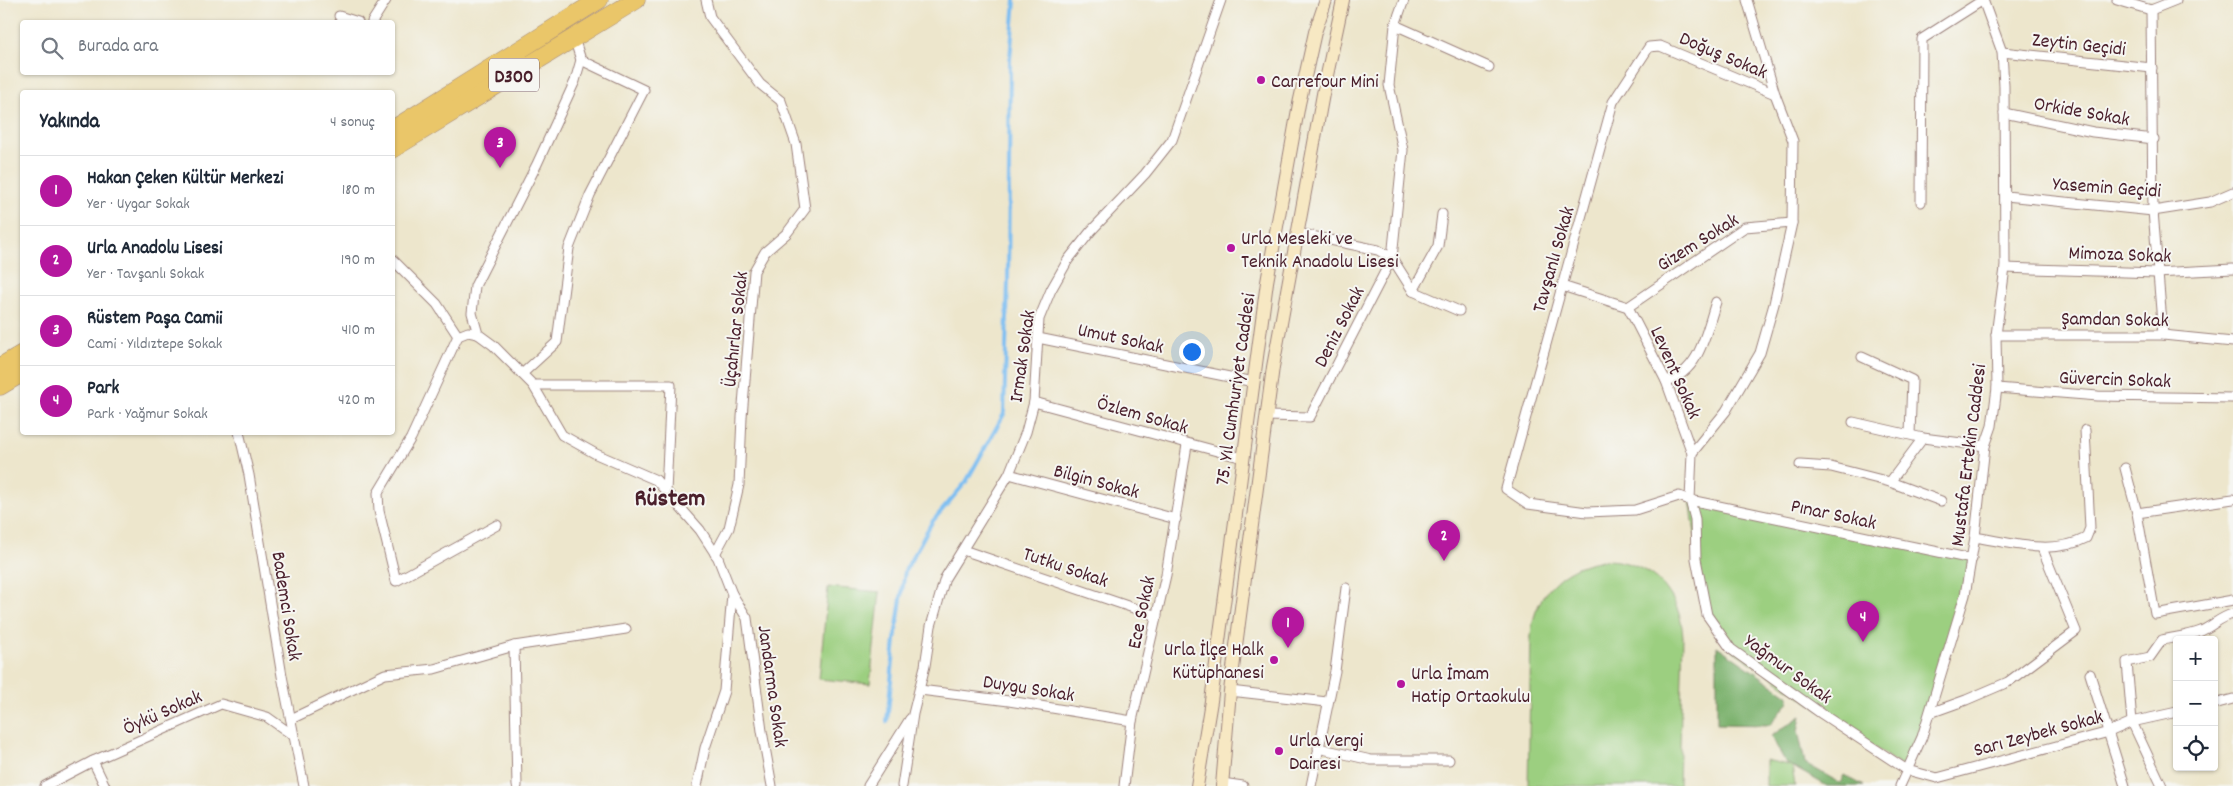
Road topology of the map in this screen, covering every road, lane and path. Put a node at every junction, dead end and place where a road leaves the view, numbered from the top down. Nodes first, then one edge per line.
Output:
1 (386, 0) edge
2 (599, 0) edge
3 (636, 0) edge
4 (706, 0) edge
5 (1221, 0) edge
6 (1326, 0) edge
7 (1343, 0) edge
8 (1404, 0) edge
9 (1747, 0) edge
10 (1983, 0) edge
11 (2117, 0) edge
12 (2176, 0) edge
13 (2151, 10) junction
14 (339, 16) dead end
15 (352, 20) edge
16 (373, 20) edge
17 (1395, 25) junction
18 (574, 38) junction
19 (1649, 47) joint
20 (2002, 52) junction
21 (582, 60) junction
22 (1489, 67) dead end
23 (2152, 68) junction
24 (1775, 94) junction
25 (2004, 113) junction
26 (395, 128) edge
27 (2154, 139) junction
28 (395, 147) edge
29 (2233, 192) edge
30 (2006, 196) junction
31 (1921, 202) dead end
32 (2153, 211) junction
33 (1442, 214) dead end
34 (1792, 223) junction
35 (1297, 233) junction
36 (1392, 258) junction
37 (395, 262) edge
38 (2006, 268) junction
39 (2233, 269) edge
40 (2156, 273) junction
41 (1562, 286) junction
42 (1413, 291) junction
43 (1716, 302) dead end
44 (1628, 307) junction
45 (1459, 311) dead end
46 (478, 334) junction
47 (1996, 335) junction
48 (2163, 335) junction
49 (458, 336) junction
50 (1038, 338) junction
51 (2233, 342) edge
52 (20, 355) edge
53 (1862, 357) dead end
54 (0, 367) edge
55 (20, 374) edge
56 (522, 374) junction
57 (1666, 381) junction
58 (1254, 382) junction
59 (533, 385) junction
60 (0, 386) edge
61 (1997, 388) junction
62 (2233, 398) edge
63 (1034, 402) junction
64 (1266, 416) junction
65 (1853, 422) dead end
66 (2085, 430) dead end
67 (1910, 434) junction
68 (240, 435) edge
69 (1923, 438) junction
70 (1187, 445) junction
71 (1985, 446) junction
72 (1692, 453) junction
73 (1243, 458) junction
74 (1800, 465) dead end
75 (2125, 468) dead end
76 (1009, 474) junction
77 (1890, 482) junction
78 (666, 492) junction
79 (2233, 499) edge
80 (1690, 500) junction
81 (1941, 502) dead end
82 (1528, 504) joint
83 (2137, 513) junction
84 (1176, 519) junction
85 (497, 525) dead end
86 (1975, 537) junction
87 (2042, 548) junction
88 (963, 550) junction
89 (715, 554) junction
90 (1972, 559) junction
91 (1346, 588) dead end
92 (732, 594) junction
93 (2233, 600) edge
94 (2233, 614) edge
95 (1157, 616) junction
96 (626, 629) dead end
97 (514, 646) junction
98 (2090, 674) dead end
99 (920, 690) junction
100 (1230, 691) junction
101 (2233, 700) edge
102 (1327, 702) junction
103 (2218, 703) edge
104 (1930, 712) junction
105 (2173, 713) edge
106 (913, 714) junction
107 (291, 719) junction
108 (1132, 722) junction
109 (2132, 722) junction
110 (2109, 732) junction
111 (294, 736) junction
112 (1318, 748) junction
113 (1449, 760) dead end
114 (94, 761) junction
115 (1907, 770) junction
116 (1222, 785) edge
117 (45, 786) edge
118 (105, 786) edge
119 (304, 786) edge
120 (517, 786) edge
121 (697, 786) edge
122 (772, 786) edge
123 (868, 786) edge
124 (902, 786) edge
125 (1124, 786) edge
126 (1197, 786) edge
127 (1242, 786) edge
128 (1311, 786) edge
129 (1900, 786) edge
130 (2125, 786) edge
131 (2162, 786) edge

1 - 16 street
2 - 26 highway, D300
3 - 18 highway, D300
4 - 89 street, Üçahırlar Sokak
5 - 50 street, Irmak Sokak
6 - 58 street, 75. Yıl Cumhuriyet Caddesi
7 - 35 street, 75. Yıl Cumhuriyet Caddesi
8 - 17 street, Deniz Sokak
9 - 24 street
10 - 20 street, Mustafa Ertekin Caddesi
10 - 31 street
11 - 13 street
12 - 13 street
13 - 23 street
14 - 15 street
17 - 22 street
17 - 36 street, Deniz Sokak
18 - 21 street
18 - 28 highway, D300
19 - 24 street, Doğuş Sokak
19 - 41 street, Tavşanlı Sokak
20 - 23 street, Zeytin Geçidi
20 - 25 street, Mustafa Ertekin Caddesi
21 - 46 street
21 - 56 street
23 - 27 street
24 - 34 street
25 - 27 street, Orkide Sokak
25 - 30 street, Mustafa Ertekin Caddesi
27 - 32 street
29 - 32 street, Yasemin Geçidi
30 - 32 street, Yasemin Geçidi
30 - 38 street, Mustafa Ertekin Caddesi
32 - 40 street
33 - 42 street
34 - 44 street, Gizem Sokak
34 - 72 street
35 - 36 street
35 - 64 street, 75. Yıl Cumhuriyet Caddesi
36 - 42 street
36 - 64 street, Deniz Sokak
37 - 49 street
38 - 40 street, Mimoza Sokak
38 - 47 street, Mustafa Ertekin Caddesi
39 - 40 street, Mimoza Sokak
40 - 48 street
41 - 44 street
41 - 82 street, Tavşanlı Sokak
42 - 45 street
43 - 57 street
44 - 57 street, Levent Sokak
46 - 49 street
46 - 56 street, Jandarma Sokak
47 - 48 street, Şamdan Sokak
47 - 61 street, Mustafa Ertekin Caddesi
48 - 51 street, Şamdan Sokak
49 - 85 street
50 - 58 street, Umut Sokak
50 - 63 street, Irmak Sokak
52 - 54 highway
53 - 67 street
55 - 60 highway
56 - 59 street, Jandarma Sokak
57 - 72 street, Levent Sokak
58 - 73 street, 75. Yıl Cumhuriyet Caddesi
59 - 78 street, Jandarma Sokak
59 - 78 street
61 - 62 street, Güvercin Sokak
61 - 71 street, Mustafa Ertekin Caddesi
63 - 70 street, Özlem Sokak
63 - 76 street, Irmak Sokak
64 - 100 street, 75. Yıl Cumhuriyet Caddesi
65 - 67 street
66 - 87 street
67 - 69 street
68 - 107 street, Bademci Sokak
69 - 71 street
69 - 77 street
70 - 73 street, Özlem Sokak
70 - 84 street, Ece Sokak
71 - 86 street, Mustafa Ertekin Caddesi
72 - 80 street, Yağmur Sokak
73 - 126 street, 75. Yıl Cumhuriyet Caddesi
74 - 77 street
75 - 83 street
76 - 84 street, Bilgin Sokak
76 - 88 street, Irmak Sokak
77 - 81 street
78 - 89 street, Jandarma Sokak
79 - 83 street
80 - 82 street, Pınar Sokak
80 - 90 street, Pınar Sokak
80 - 115 street, Yağmur Sokak
83 - 93 street
84 - 95 street, Ece Sokak
86 - 87 street
86 - 90 street, Mustafa Ertekin Caddesi
87 - 104 street
88 - 95 street, Tutku Sokak
88 - 99 street, Irmak Sokak
89 - 92 street, Jandarma Sokak
90 - 104 street, Mustafa Ertekin Caddesi
91 - 102 street
92 - 121 street
92 - 122 street, Jandarma Sokak
94 - 109 street
95 - 108 street, Ece Sokak
96 - 97 street
97 - 107 street
97 - 120 street
98 - 110 street
99 - 106 street, Irmak Sokak
99 - 108 street, Duygu Sokak
100 - 102 street
100 - 116 street, 75. Yıl Cumhuriyet Caddesi
101 - 103 street
102 - 112 street
104 - 115 street, Mustafa Ertekin Caddesi
105 - 109 street, Sarı Zeybek Sokak
106 - 123 street
106 - 124 street
107 - 111 street, Bademci Sokak
108 - 125 street, Ece Sokak
109 - 110 street, Sarı Zeybek Sokak
109 - 131 street
110 - 115 street, Sarı Zeybek Sokak
110 - 130 street
111 - 114 street, Öykü Sokak
111 - 119 street, Bademci Sokak
112 - 113 street
112 - 128 street
114 - 117 street, Öykü Sokak
114 - 118 street
115 - 129 street, Mustafa Ertekin Caddesi
116 - 127 street

